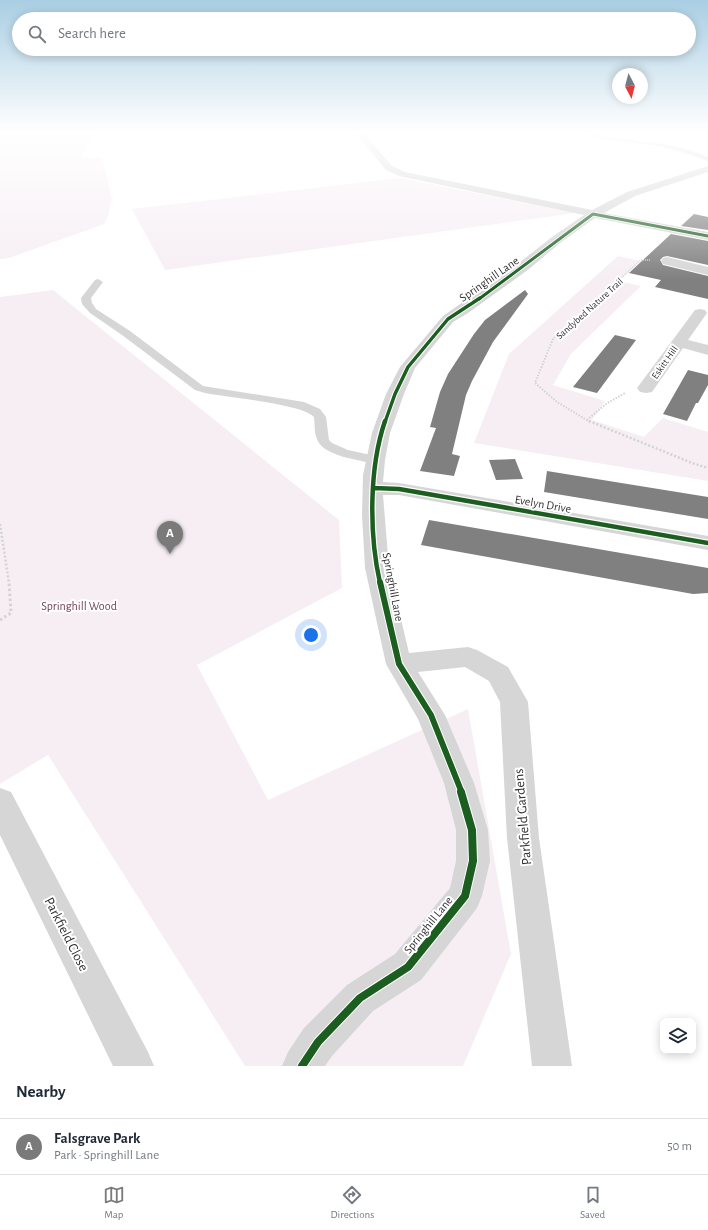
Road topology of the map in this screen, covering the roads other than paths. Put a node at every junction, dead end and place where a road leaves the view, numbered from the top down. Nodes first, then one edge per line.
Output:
1 (434, 181) edge
2 (671, 181) edge
3 (694, 181) edge
4 (701, 182) dead end
5 (593, 214) junction
6 (704, 232) edge
7 (667, 261) road end
8 (708, 271) edge
9 (98, 282) dead end
10 (700, 313) dead end
11 (679, 342) junction
12 (708, 350) edge
13 (646, 388) road end
14 (374, 474) junction
15 (708, 543) edge
16 (400, 664) junction
17 (0, 802) edge
18 (134, 1066) edge
19 (302, 1066) edge
20 (552, 1066) edge

1 - 5 street
2 - 5 street, Springhill Lane
3 - 4 street
5 - 6 street
5 - 14 street, Springhill Lane
7 - 8 street
9 - 14 lane
10 - 11 street
11 - 12 street, Eskitt Hill
11 - 13 street, Eskitt Hill
14 - 15 street, Evelyn Drive
14 - 16 street, Springhill Lane
16 - 19 street, Springhill Lane
16 - 20 street, Parkfield Gardens
17 - 18 street, Parkfield Close

